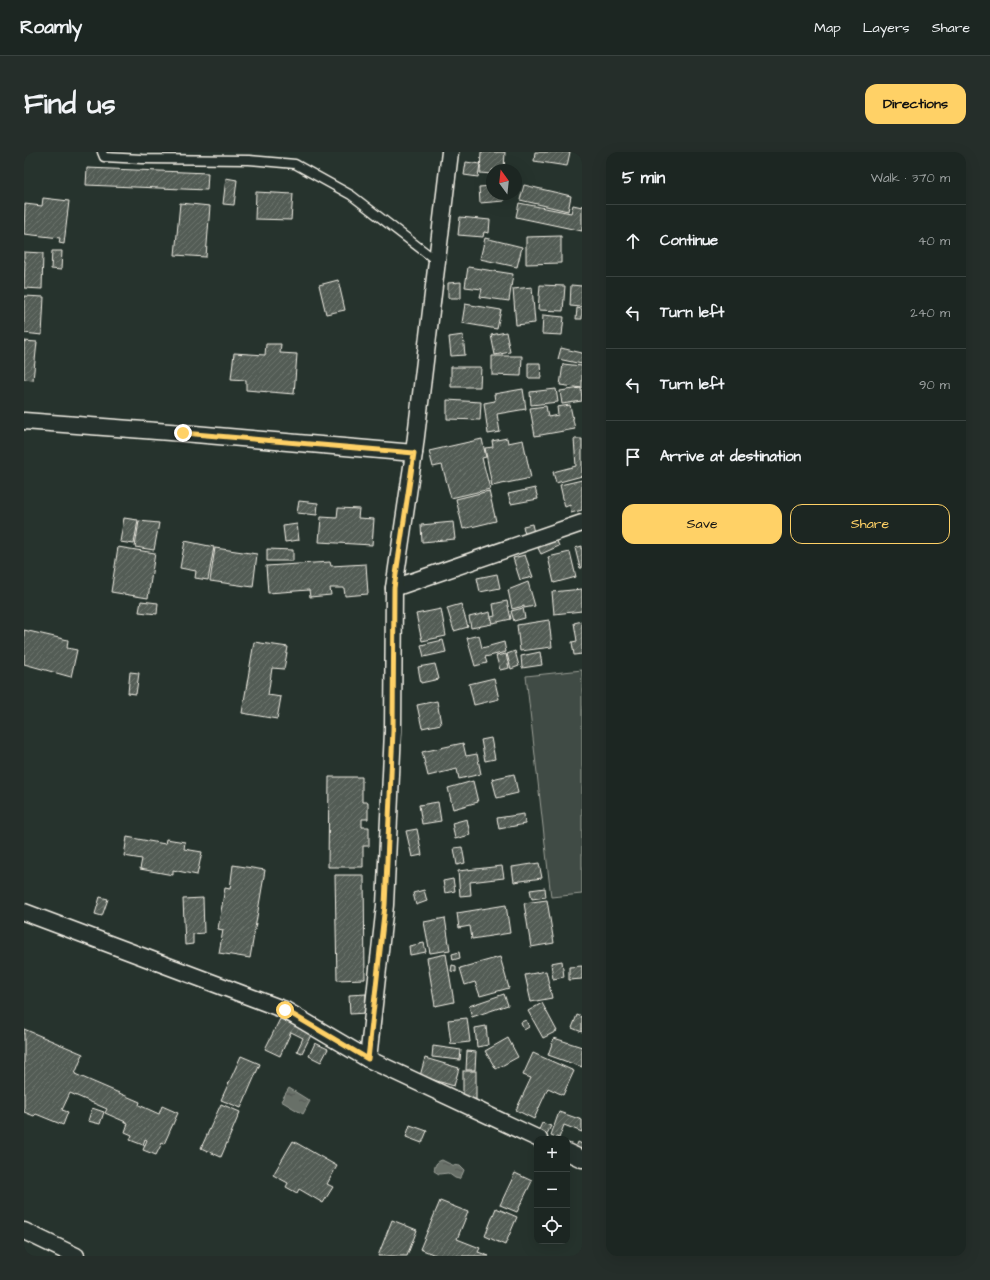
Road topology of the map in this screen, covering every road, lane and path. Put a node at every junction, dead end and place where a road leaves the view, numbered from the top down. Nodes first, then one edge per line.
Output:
1 (102, 152) edge
2 (450, 152) edge
3 (438, 262) junction
4 (24, 421) edge
5 (414, 453) junction
6 (582, 523) edge
7 (394, 588) junction
8 (24, 912) edge
9 (368, 1059) junction
10 (534, 1137) edge
11 (570, 1153) edge
12 (582, 1159) edge
13 (24, 1231) edge
14 (76, 1256) edge

1 - 3 lane
2 - 3 street
3 - 5 street
4 - 5 street
5 - 7 street
6 - 7 street
7 - 9 street
8 - 9 street
9 - 10 street
11 - 12 street
13 - 14 street

